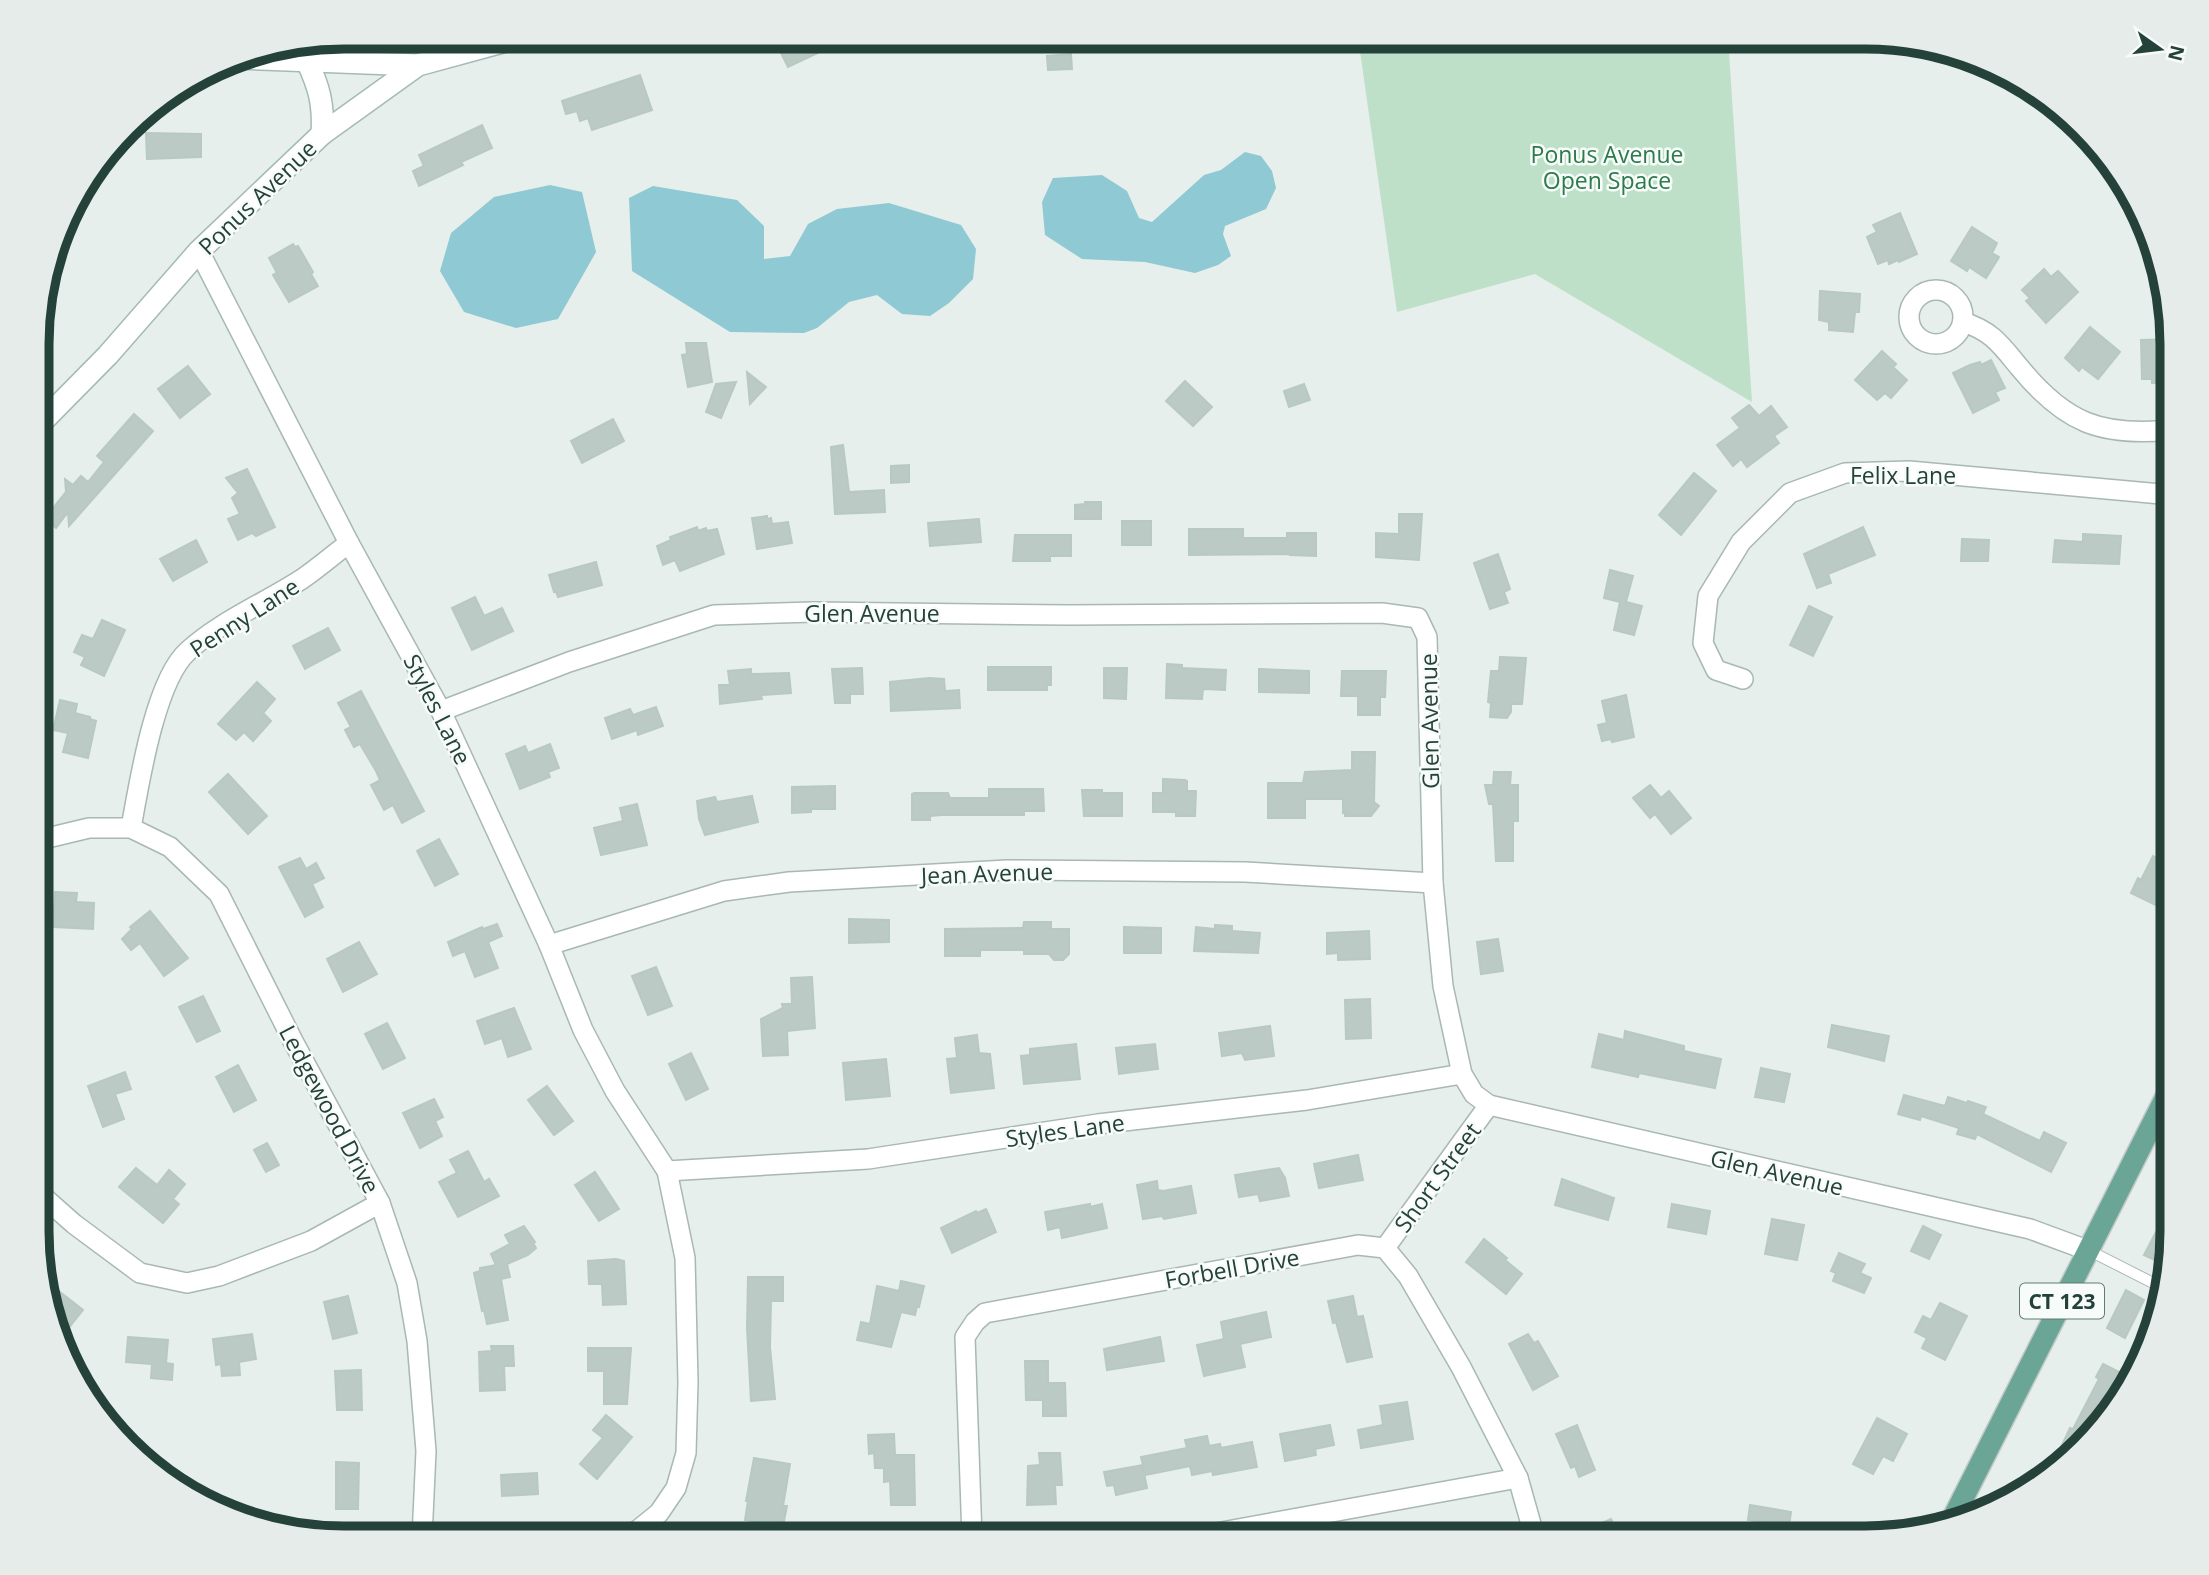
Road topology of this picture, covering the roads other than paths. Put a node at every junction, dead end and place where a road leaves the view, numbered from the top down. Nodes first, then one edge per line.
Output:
1 (477, 49) edge
2 (267, 59) edge
3 (307, 61) junction
4 (418, 65) junction
5 (321, 134) junction
6 (199, 251) junction
7 (1963, 322) dead end
8 (49, 415) edge
9 (2160, 431) edge
10 (2160, 494) edge
11 (349, 543) junction
12 (1743, 678) dead end
13 (442, 711) junction
14 (131, 828) junction
15 (49, 838) edge
16 (1433, 883) junction
17 (549, 945) junction
18 (1462, 1074) junction
19 (1489, 1105) junction
20 (2160, 1108) edge
21 (667, 1171) junction
22 (49, 1203) edge
23 (380, 1203) junction
24 (1385, 1248) junction
25 (2087, 1250) junction
26 (2155, 1283) edge
27 (1518, 1478) junction
28 (1956, 1511) edge
29 (423, 1526) edge
30 (643, 1526) edge
31 (972, 1526) edge
32 (1255, 1526) edge
33 (1532, 1526) edge

1 - 4 street, Ponus Avenue
2 - 3 street
3 - 4 street
3 - 5 street
4 - 5 street, Ponus Avenue
5 - 6 street, Ponus Avenue
6 - 8 street, Ponus Avenue
6 - 11 street, Styles Lane
7 - 9 street
10 - 12 street, Felix Lane
11 - 13 street, Styles Lane
11 - 14 street, Penny Lane
13 - 16 street, Glen Avenue
13 - 17 street, Styles Lane
14 - 15 street, Ledgewood Drive
14 - 23 street, Ledgewood Drive
16 - 17 street, Jean Avenue
16 - 18 street, Glen Avenue
17 - 21 street, Styles Lane
18 - 19 street, Glen Avenue
18 - 21 street, Styles Lane
19 - 24 street, Short Street
19 - 25 street, Glen Avenue
20 - 25 main road, CT 123
21 - 30 street, Styles Lane
22 - 23 street
23 - 29 street, Ledgewood Drive
24 - 27 street
24 - 31 street, Forbell Drive
25 - 26 lane
25 - 28 main road, CT 123
27 - 32 street
27 - 33 street

